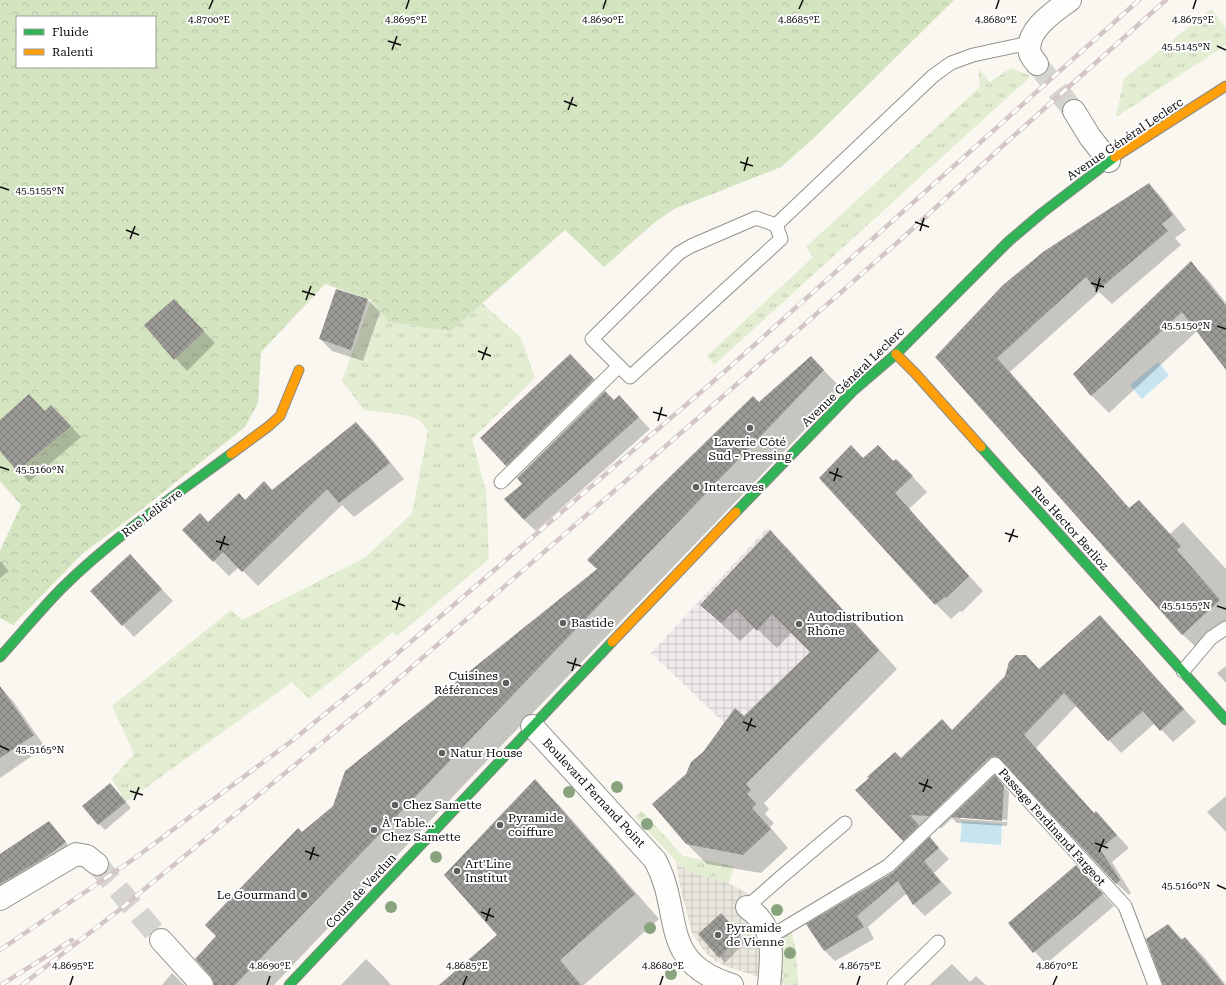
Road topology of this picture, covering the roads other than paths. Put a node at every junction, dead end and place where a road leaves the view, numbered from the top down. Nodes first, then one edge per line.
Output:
1 (1070, 0) edge
2 (1029, 43) junction
3 (1037, 64) tunnel mouth
4 (1226, 86) edge
5 (1074, 111) tunnel mouth
6 (1109, 161) junction
7 (776, 225) junction
8 (896, 354) junction
9 (619, 366) junction
10 (300, 370) dead end
11 (500, 482) dead end
12 (1226, 628) edge
13 (0, 657) edge
14 (1183, 671) junction
15 (1226, 720) edge
16 (532, 726) junction
17 (845, 823) dead end
18 (97, 864) tunnel mouth
19 (0, 899) edge
20 (747, 907) joint
21 (778, 932) dead end
22 (160, 940) tunnel mouth
23 (938, 942) dead end
24 (202, 985) edge
25 (290, 985) edge
26 (732, 985) edge
27 (769, 985) edge
28 (894, 985) edge
29 (1155, 985) edge

1 - 2 street
2 - 3 street
2 - 7 lane
4 - 6 main road, Avenue Général Leclerc
5 - 6 street
6 - 8 main road, Avenue Général Leclerc
7 - 9 lane
7 - 9 lane
8 - 14 main road, Rue Hector Berlioz
8 - 16 main road, Avenue Général Leclerc
9 - 11 lane
10 - 13 main road, Rue Lelièvre
12 - 14 lane
14 - 15 main road, Rue Hector Berlioz
16 - 25 main road, Cours de Verdun
16 - 26 street, Boulevard Fernand Point
17 - 20 lane
18 - 19 street
20 - 27 street
21 - 29 lane, Passage Ferdinand Fargeot
22 - 24 street
23 - 28 lane

